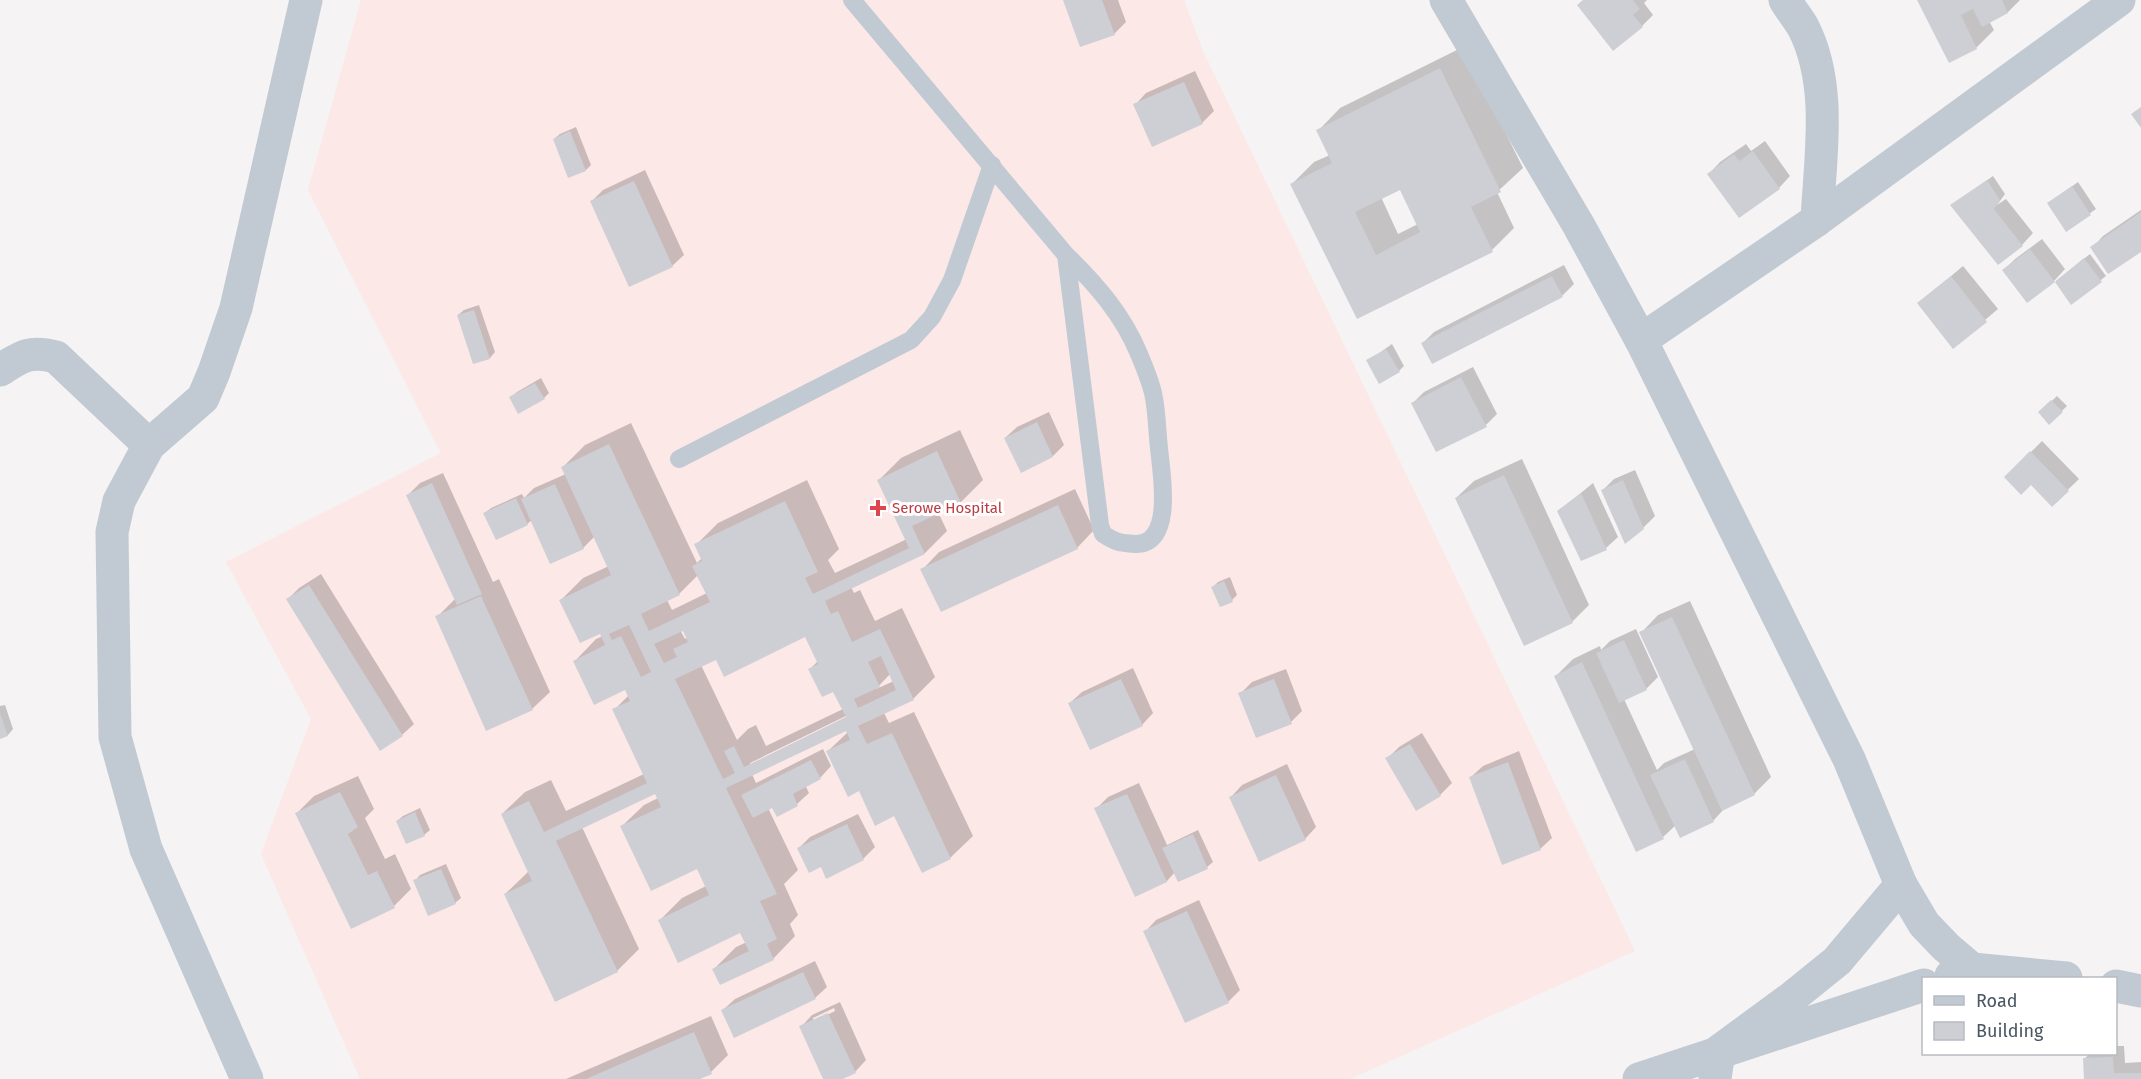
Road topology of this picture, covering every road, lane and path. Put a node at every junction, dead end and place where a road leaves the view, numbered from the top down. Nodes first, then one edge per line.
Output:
1 (306, 0) edge
2 (852, 0) edge
3 (1446, 0) edge
4 (1785, 0) edge
5 (2119, 0) edge
6 (992, 165) junction
7 (1817, 220) junction
8 (1066, 255) junction
9 (1641, 340) junction
10 (0, 370) edge
11 (149, 445) junction
12 (680, 459) dead end
13 (1900, 885) junction
14 (1958, 974) edge
15 (2039, 977) edge
16 (1922, 985) edge
17 (2117, 986) edge
18 (2141, 991) edge
19 (1717, 1065) edge
20 (248, 1079) edge
21 (1639, 1079) edge

1 - 11 street
2 - 6 lane
3 - 9 street
4 - 7 street
5 - 7 street
6 - 8 lane
6 - 12 lane
7 - 9 street
8 - 8 lane
9 - 13 street
10 - 11 street
11 - 20 street
13 - 14 street
13 - 19 street
14 - 15 street
16 - 19 street
17 - 18 street
19 - 21 street

